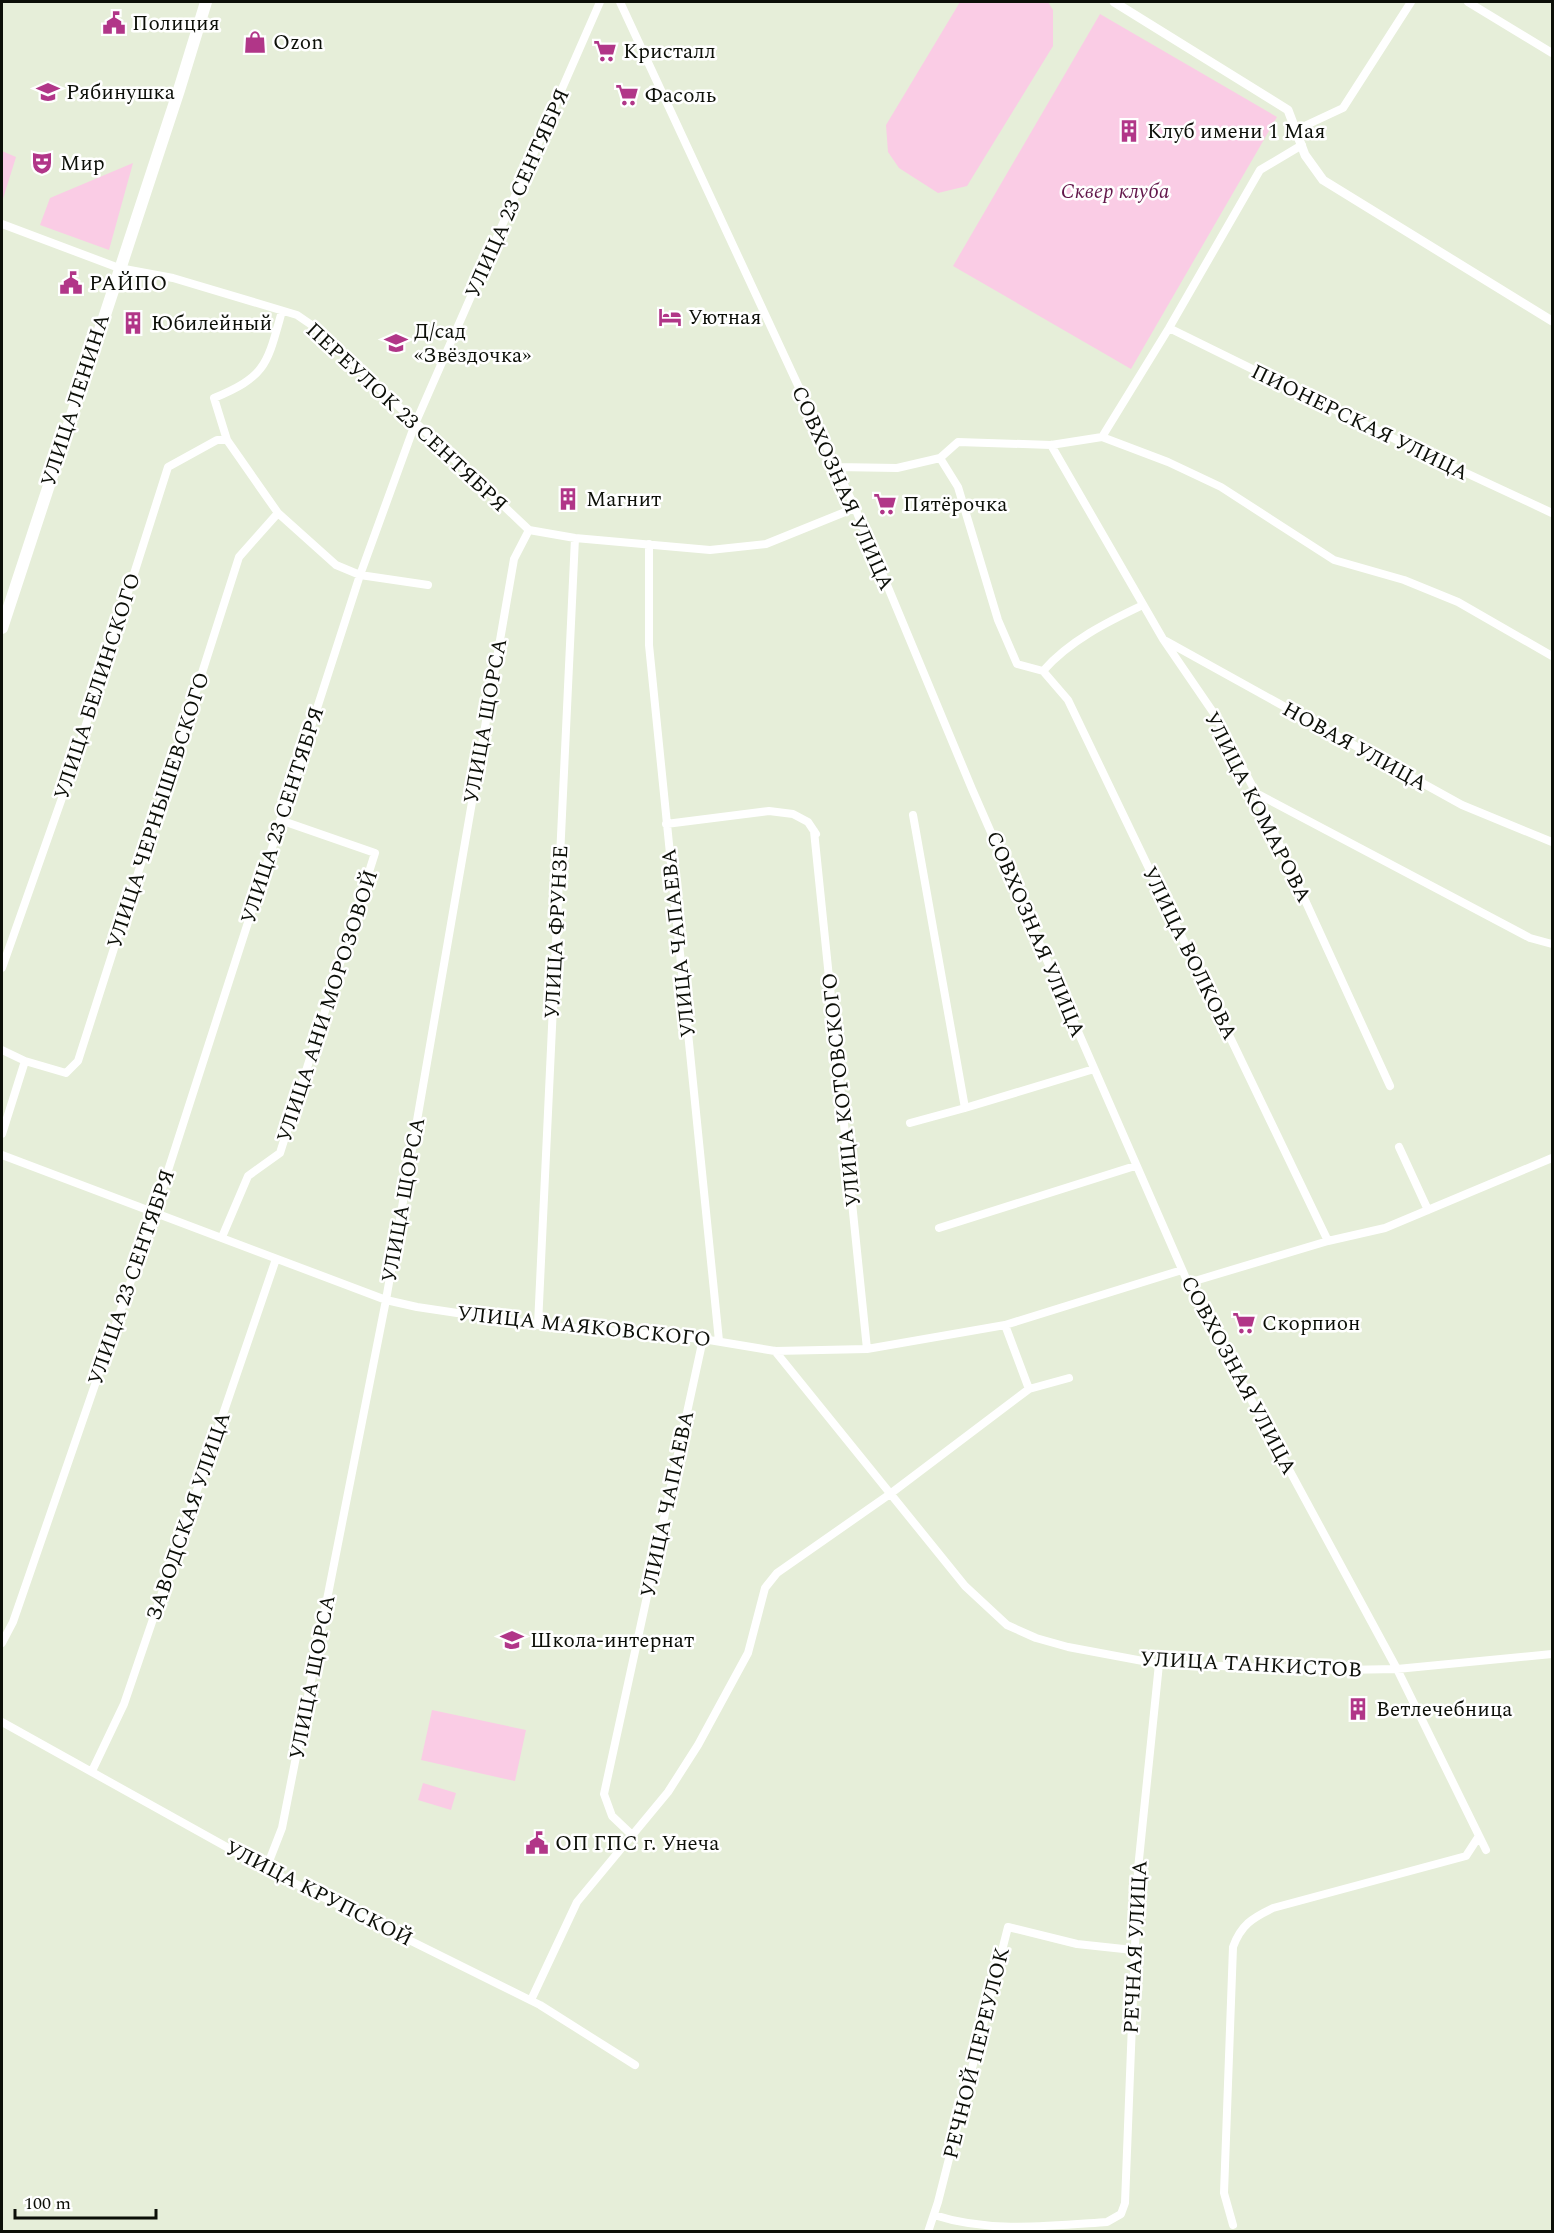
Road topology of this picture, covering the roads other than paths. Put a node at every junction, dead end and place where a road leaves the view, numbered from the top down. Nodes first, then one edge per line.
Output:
1 (206, 2) edge
2 (600, 2) edge
3 (620, 2) edge
4 (1114, 2) edge
5 (1411, 2) edge
6 (1468, 2) edge
7 (1552, 53) edge
8 (1298, 129) junction
9 (1302, 145) junction
10 (2, 224) edge
11 (119, 268) junction
12 (282, 311) junction
13 (1552, 321) edge
14 (1169, 328) junction
15 (415, 424) junction
16 (1102, 437) junction
17 (227, 440) junction
18 (1051, 445) junction
19 (940, 458) junction
20 (836, 466) junction
21 (855, 508) junction
22 (278, 513) junction
23 (1552, 513) edge
24 (529, 530) junction
25 (575, 538) junction
26 (649, 544) junction
27 (360, 575) junction
28 (428, 585) dead end
29 (1143, 605) junction
30 (2, 628) edge
31 (1162, 639) junction
32 (1552, 656) edge
33 (1043, 671) junction
34 (1256, 793) junction
35 (913, 815) dead end
36 (280, 820) junction
37 (666, 824) junction
38 (1552, 842) edge
39 (1552, 944) edge
40 (2, 968) edge
41 (2, 1050) edge
42 (25, 1061) junction
43 (1094, 1069) junction
44 (1390, 1086) dead end
45 (965, 1107) junction
46 (910, 1123) dead end
47 (2, 1134) edge
48 (1399, 1147) dead end
49 (2, 1155) edge
50 (1552, 1158) edge
51 (1135, 1166) junction
52 (1428, 1210) junction
53 (154, 1214) junction
54 (939, 1228) dead end
55 (222, 1237) junction
56 (1329, 1241) junction
57 (276, 1259) junction
58 (1182, 1270) junction
59 (1188, 1283) junction
60 (386, 1300) junction
61 (538, 1325) junction
62 (1005, 1325) junction
63 (703, 1339) junction
64 (719, 1341) junction
65 (867, 1349) junction
66 (775, 1351) junction
67 (1069, 1378) dead end
68 (1029, 1389) junction
69 (890, 1494) junction
70 (2, 1643) edge
71 (1552, 1654) edge
72 (1159, 1664) junction
73 (1397, 1669) junction
74 (2, 1722) edge
75 (92, 1771) junction
76 (633, 1836) junction
77 (1479, 1836) junction
78 (1486, 1850) dead end
79 (266, 1869) junction
80 (1133, 1950) junction
81 (531, 2000) junction
82 (635, 2065) dead end
83 (934, 2215) junction
84 (1233, 2224) dead end
85 (928, 2232) edge

1 - 11 main road, УЛИЦА ЛЕНИНА
2 - 15 street, УЛИЦА 23 СЕНТЯБРЯ
3 - 20 street, СОВХОЗНАЯ УЛИЦА
4 - 8 street
5 - 8 street
6 - 7 street
8 - 9 street
9 - 13 street
9 - 14 street
10 - 11 street, ПЕРЕУЛОК 23 СЕНТЯБРЯ
11 - 12 street, ПЕРЕУЛОК 23 СЕНТЯБРЯ
11 - 30 main road, УЛИЦА ЛЕНИНА
12 - 15 street, ПЕРЕУЛОК 23 СЕНТЯБРЯ
12 - 17 street
14 - 16 street
14 - 23 street, ПИОНЕРСКАЯ УЛИЦА
15 - 24 street, ПЕРЕУЛОК 23 СЕНТЯБРЯ
15 - 27 street, УЛИЦА 23 СЕНТЯБРЯ
16 - 18 street
16 - 32 street
17 - 22 street
17 - 40 street, УЛИЦА БЕЛИНСКОГО
18 - 19 street
18 - 29 street, УЛИЦА КОМАРОВА
19 - 20 street
19 - 33 street
20 - 21 street, СОВХОЗНАЯ УЛИЦА
21 - 26 street
21 - 43 street, СОВХОЗНАЯ УЛИЦА
22 - 27 street
22 - 42 street, УЛИЦА ЧЕРНЫШЕВСКОГО
24 - 25 street
24 - 60 street, УЛИЦА ЩОРСА
25 - 26 street
25 - 61 street, УЛИЦА ФРУНЗЕ
26 - 37 street, УЛИЦА ЧАПАЕВА
27 - 28 street
27 - 36 street, УЛИЦА 23 СЕНТЯБРЯ
29 - 31 street, УЛИЦА КОМАРОВА
29 - 33 street
31 - 34 street, УЛИЦА КОМАРОВА
31 - 38 street, НОВАЯ УЛИЦА
33 - 56 street, УЛИЦА ВОЛКОВА
34 - 39 street
34 - 44 street, УЛИЦА КОМАРОВА
35 - 45 street
36 - 53 street, УЛИЦА 23 СЕНТЯБРЯ
36 - 55 street, УЛИЦА АНИ МОРОЗОВОЙ
37 - 64 street, УЛИЦА ЧАПАЕВА
37 - 65 street, УЛИЦА КОТОВСКОГО
41 - 42 street
42 - 47 street
43 - 45 street
43 - 51 street, СОВХОЗНАЯ УЛИЦА
45 - 46 street
48 - 52 street
49 - 53 street, УЛИЦА МАЯКОВСКОГО
50 - 52 street
51 - 54 street
51 - 58 street, СОВХОЗНАЯ УЛИЦА
52 - 56 street
53 - 55 street, УЛИЦА МАЯКОВСКОГО
53 - 70 street, УЛИЦА 23 СЕНТЯБРЯ
55 - 57 street, УЛИЦА МАЯКОВСКОГО
56 - 59 street
57 - 60 street, УЛИЦА МАЯКОВСКОГО
57 - 75 street, ЗАВОДСКАЯ УЛИЦА
58 - 59 street, СОВХОЗНАЯ УЛИЦА
58 - 62 street, УЛИЦА МАЯКОВСКОГО
59 - 73 street, СОВХОЗНАЯ УЛИЦА
60 - 61 street, УЛИЦА МАЯКОВСКОГО
60 - 79 street, УЛИЦА ЩОРСА
61 - 63 street, УЛИЦА МАЯКОВСКОГО
62 - 65 street, УЛИЦА МАЯКОВСКОГО
62 - 68 street
63 - 64 street, УЛИЦА МАЯКОВСКОГО
63 - 76 street, УЛИЦА ЧАПАЕВА
64 - 66 street, УЛИЦА МАЯКОВСКОГО
65 - 66 street, УЛИЦА МАЯКОВСКОГО
66 - 69 street, УЛИЦА ТАНКИСТОВ
67 - 68 street
68 - 69 street
69 - 72 street, УЛИЦА ТАНКИСТОВ
69 - 76 street
71 - 73 street, УЛИЦА ТАНКИСТОВ
72 - 73 street, УЛИЦА ТАНКИСТОВ
72 - 80 street, РЕЧНАЯ УЛИЦА
73 - 77 street, СОВХОЗНАЯ УЛИЦА
74 - 75 street, УЛИЦА КРУПСКОЙ
75 - 79 street, УЛИЦА КРУПСКОЙ
76 - 81 street
77 - 78 street, СОВХОЗНАЯ УЛИЦА
77 - 84 street
79 - 81 street, УЛИЦА КРУПСКОЙ
80 - 83 street, РЕЧНОЙ ПЕРЕУЛОК
80 - 83 street, РЕЧНАЯ УЛИЦА
81 - 82 street, УЛИЦА КРУПСКОЙ
83 - 85 street, РЕЧНОЙ ПЕРЕУЛОК

